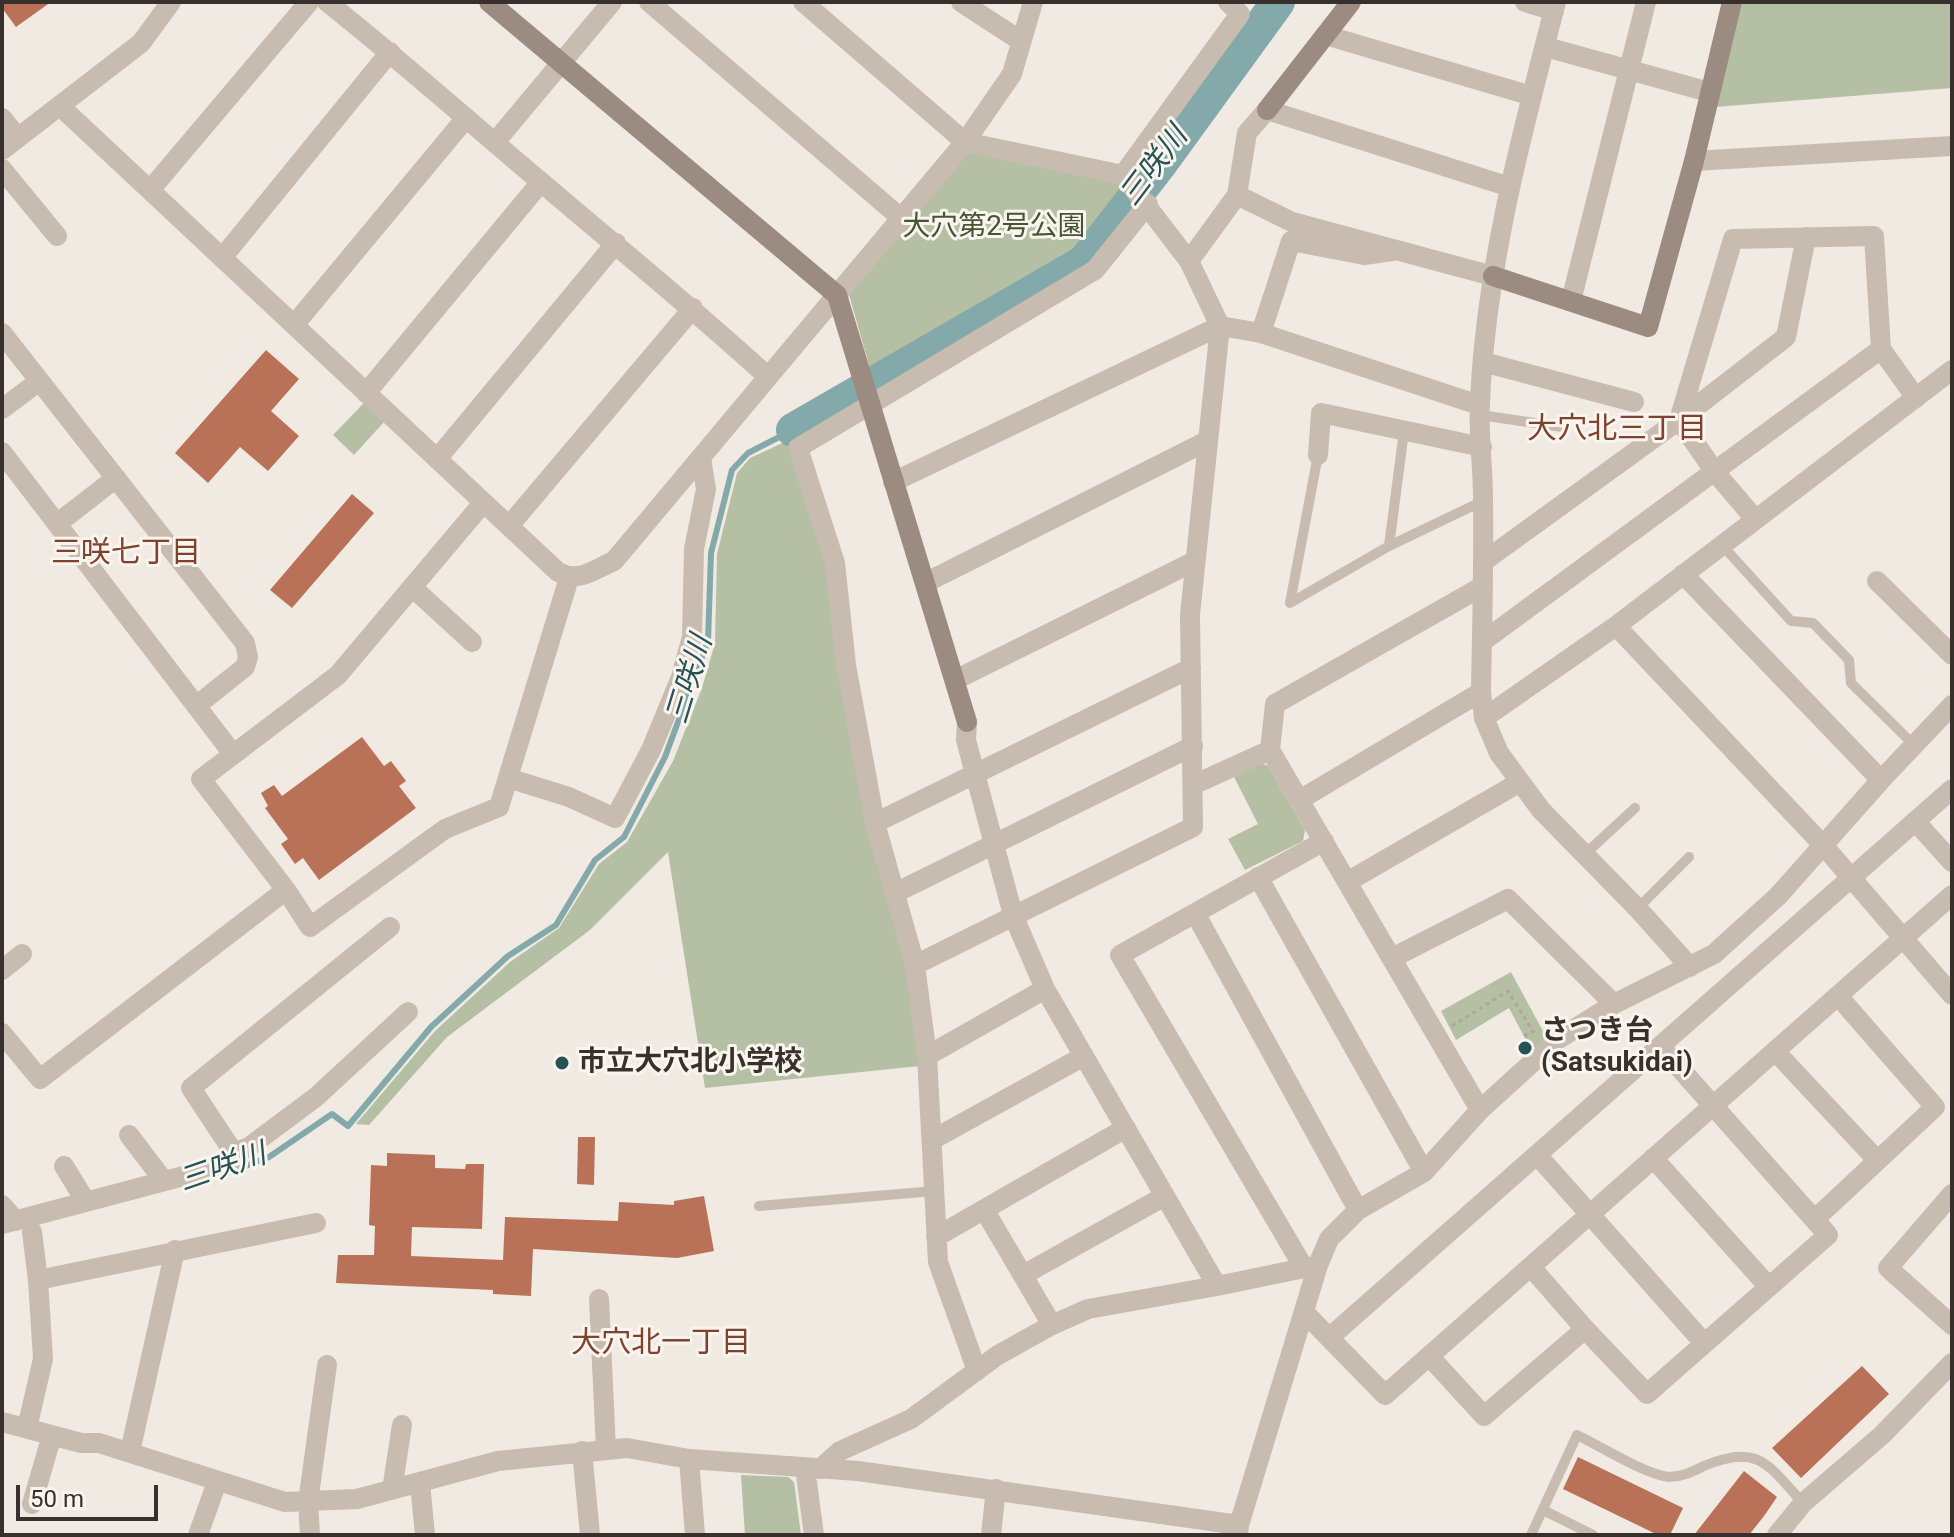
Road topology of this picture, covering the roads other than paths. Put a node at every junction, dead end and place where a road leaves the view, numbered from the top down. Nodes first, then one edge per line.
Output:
1 (171, 2) edge
2 (309, 2) edge
3 (327, 2) edge
4 (489, 2) edge
5 (612, 2) edge
6 (649, 2) edge
7 (803, 2) edge
8 (961, 2) edge
9 (1033, 2) edge
10 (1228, 2) edge
11 (1351, 2) edge
12 (1525, 2) edge
13 (1646, 2) edge
14 (1732, 2) edge
15 (1555, 6) edge
16 (1325, 35) junction
17 (1021, 41) junction
18 (1546, 47) junction
19 (390, 52) junction
20 (562, 64) junction
21 (1631, 69) junction
22 (1709, 92) junction
23 (1532, 96) junction
24 (61, 107) junction
25 (1267, 110) junction
26 (2, 118) edge
27 (466, 118) junction
28 (496, 141) junction
29 (965, 142) junction
30 (10, 144) edge
31 (1952, 146) edge
32 (1694, 161) junction
33 (2, 169) edge
34 (1123, 175) junction
35 (541, 182) junction
36 (1510, 187) junction
37 (150, 190) junction
38 (1237, 195) junction
39 (1148, 204) junction
40 (901, 218) junction
41 (57, 236) dead end
42 (1806, 237) junction
43 (616, 243) junction
44 (1400, 250) junction
45 (222, 258) junction
46 (1189, 261) junction
47 (1493, 276) junction
48 (837, 295) junction
49 (1571, 301) junction
50 (693, 308) junction
51 (294, 325) junction
52 (1220, 326) junction
53 (2, 333) edge
54 (1261, 333) junction
55 (1881, 349) junction
56 (1483, 362) junction
57 (1952, 370) edge
58 (767, 376) junction
59 (38, 382) junction
60 (366, 393) junction
61 (867, 395) junction
62 (1916, 398) junction
63 (1634, 402) dead end
64 (2, 409) edge
65 (1480, 410) junction
66 (1679, 420) junction
67 (1562, 427) dead end
68 (1404, 431) junction
69 (1207, 441) junction
70 (1482, 447) junction
71 (2, 452) edge
72 (1318, 455) joint
73 (701, 458) junction
74 (437, 459) junction
75 (1715, 472) junction
76 (116, 478) junction
77 (893, 482) junction
78 (1483, 501) junction
79 (483, 503) junction
80 (1755, 519) junction
81 (58, 523) junction
82 (509, 526) junction
83 (1721, 544) junction
84 (1389, 546) junction
85 (1195, 561) junction
86 (1483, 562) junction
87 (1683, 574) junction
88 (569, 578) junction
89 (1877, 581) dead end
90 (925, 583) junction
91 (1483, 586) junction
92 (412, 587) junction
93 (1616, 626) junction
94 (472, 642) dead end
95 (1482, 642) junction
96 (1952, 655) edge
97 (1191, 668) junction
98 (955, 680) junction
99 (1481, 692) junction
100 (1952, 705) edge
101 (196, 706) junction
102 (1484, 718) junction
103 (1914, 745) junction
104 (1193, 746) junction
105 (1270, 750) junction
106 (233, 754) junction
107 (975, 774) junction
108 (508, 778) junction
109 (1881, 780) junction
110 (1520, 782) junction
111 (1193, 785) junction
112 (1952, 789) edge
113 (1301, 799) junction
114 (1635, 808) dead end
115 (1915, 821) junction
116 (875, 823) junction
117 (1324, 841) junction
118 (994, 844) junction
119 (1823, 845) junction
120 (1584, 855) junction
121 (1689, 857) dead end
122 (1952, 862) edge
123 (1258, 877) junction
124 (1853, 878) junction
125 (1347, 882) junction
126 (286, 890) junction
127 (895, 893) junction
128 (1952, 895) edge
129 (1637, 909) junction
130 (1195, 913) junction
131 (1013, 915) junction
132 (390, 927) dead end
133 (1902, 938) junction
134 (22, 954) dead end
135 (1392, 958) junction
136 (915, 965) junction
137 (1690, 967) junction
138 (2, 970) edge
139 (1045, 989) junction
140 (1952, 995) edge
141 (1838, 996) junction
142 (1614, 1004) junction
143 (408, 1012) dead end
144 (2, 1033) edge
145 (1660, 1046) junction
146 (1775, 1051) junction
147 (927, 1056) junction
148 (1084, 1056) junction
149 (1713, 1106) junction
150 (1480, 1110) junction
151 (1126, 1128) junction
152 (129, 1135) dead end
153 (932, 1140) junction
154 (234, 1153) junction
155 (1538, 1156) junction
156 (1653, 1158) junction
157 (1877, 1160) junction
158 (64, 1166) dead end
159 (1424, 1172) junction
160 (164, 1181) junction
161 (934, 1191) junction
162 (1952, 1194) edge
163 (1165, 1196) junction
164 (86, 1202) junction
165 (2, 1205) edge
166 (759, 1206) dead end
167 (1358, 1210) junction
168 (985, 1211) junction
169 (1590, 1214) junction
170 (1815, 1219) junction
171 (316, 1223) dead end
172 (22, 1224) edge
173 (936, 1237) junction
174 (175, 1250) junction
175 (1311, 1266) junction
176 (1531, 1267) junction
177 (1023, 1275) junction
178 (38, 1280) junction
179 (1217, 1286) junction
180 (1769, 1287) junction
181 (599, 1299) dead end
182 (1305, 1313) junction
183 (1052, 1325) junction
184 (1952, 1325) edge
185 (1585, 1329) junction
186 (1330, 1337) junction
187 (1704, 1343) junction
188 (1429, 1356) junction
189 (1952, 1363) edge
190 (327, 1365) dead end
191 (977, 1371) junction
192 (2, 1422) edge
193 (402, 1425) dead end
194 (27, 1428) junction
195 (52, 1435) junction
196 (606, 1450) junction
197 (582, 1451) junction
198 (130, 1452) junction
199 (689, 1459) junction
200 (813, 1469) junction
201 (217, 1482) junction
202 (420, 1483) junction
203 (996, 1489) junction
204 (392, 1490) junction
205 (308, 1502) junction
206 (1803, 1503) junction
207 (32, 1504) dead end
208 (1543, 1510) junction
209 (1238, 1530) edge
210 (198, 1535) edge
211 (310, 1535) edge
212 (425, 1535) edge
213 (590, 1535) edge
214 (695, 1535) edge
215 (814, 1535) edge
216 (991, 1535) edge
217 (1531, 1535) edge
218 (1593, 1535) edge
219 (1777, 1535) edge

1 - 24 street
2 - 37 street
3 - 19 street
4 - 20 street
5 - 20 street
6 - 40 street
7 - 29 street
8 - 17 street
9 - 17 street
10 - 34 street
11 - 16 street
12 - 15 street
13 - 21 street
14 - 22 street
15 - 18 street
16 - 23 street
16 - 25 street
17 - 29 street
18 - 21 street
18 - 23 street
19 - 27 street
19 - 45 street
20 - 28 street
20 - 48 street
21 - 22 street
21 - 49 street
22 - 32 street
23 - 36 street
24 - 30 street
24 - 37 street
25 - 36 street
25 - 38 street
26 - 30 street
27 - 28 street
27 - 51 street
28 - 35 street
29 - 34 street
29 - 40 street
31 - 32 street
32 - 49 street
33 - 41 street
34 - 39 street
35 - 43 street
35 - 60 street
36 - 47 street
37 - 45 street
38 - 44 street
38 - 46 street
39 - 46 street
39 - 61 street
40 - 48 street
42 - 55 street
42 - 66 street
42 - 66 street
43 - 50 street
43 - 74 street
44 - 47 street
44 - 54 street
45 - 51 street
46 - 52 street
47 - 49 street
47 - 56 street
48 - 58 street
48 - 61 street
50 - 58 street
50 - 82 street
51 - 60 street
52 - 54 street
52 - 69 street
52 - 77 street
53 - 59 street
54 - 65 street
55 - 62 street
55 - 75 street
56 - 63 street
56 - 65 street
57 - 62 street
58 - 73 street
59 - 64 street
59 - 76 street
60 - 74 street
61 - 77 street
61 - 116 street
62 - 80 street
65 - 67 lane
65 - 70 street
66 - 75 street
66 - 86 street
68 - 70 street
68 - 72 street
68 - 84 lane
69 - 85 street
69 - 90 street
70 - 78 street
71 - 81 street
72 - 84 lane
73 - 88 street
73 - 108 street
74 - 79 street
75 - 80 street
75 - 95 street
76 - 81 street
76 - 101 street
77 - 90 street
78 - 84 lane
78 - 86 street
79 - 82 street
79 - 92 street
80 - 83 street
81 - 101 street
82 - 88 street
83 - 87 street
83 - 103 lane
85 - 97 street
85 - 98 street
86 - 91 street
87 - 93 street
87 - 109 street
88 - 108 street
89 - 96 street
90 - 98 street
91 - 95 street
91 - 105 street
92 - 94 street
92 - 106 street
93 - 102 street
93 - 119 street
95 - 99 street
97 - 104 street
97 - 107 street
98 - 107 street
99 - 102 street
99 - 113 street
100 - 103 street
101 - 106 street
102 - 110 street
103 - 109 street
104 - 111 street
104 - 118 street
105 - 111 street
105 - 113 street
106 - 126 street
107 - 116 street
107 - 118 street
108 - 126 street
109 - 119 street
110 - 120 street
110 - 125 street
111 - 131 street
112 - 115 street
113 - 117 street
114 - 120 lane
115 - 122 street
115 - 124 street
116 - 127 street
117 - 123 street
117 - 125 street
118 - 127 street
118 - 131 street
119 - 124 street
119 - 137 street
120 - 129 street
121 - 129 lane
123 - 130 street
123 - 159 street
124 - 133 street
124 - 145 street
125 - 135 street
126 - 144 street
127 - 136 street
128 - 133 street
129 - 137 street
130 - 167 street
130 - 175 street
131 - 136 street
131 - 139 street
132 - 154 street
133 - 140 street
133 - 141 street
134 - 138 street
135 - 142 street
135 - 150 street
136 - 147 street
137 - 142 street
139 - 147 street
139 - 148 street
141 - 146 street
141 - 157 street
142 - 150 street
143 - 154 street
145 - 149 street
145 - 155 street
146 - 149 street
146 - 157 street
147 - 153 street
148 - 151 street
148 - 153 street
149 - 156 street
149 - 170 street
150 - 159 street
151 - 163 street
151 - 168 street
152 - 160 street
153 - 161 street
154 - 160 street
155 - 169 street
155 - 186 street
156 - 169 street
156 - 180 street
157 - 170 street
158 - 164 street
159 - 167 street
160 - 164 street
161 - 166 lane
161 - 173 street
162 - 184 street
163 - 177 street
163 - 179 street
164 - 172 street
165 - 172 street
167 - 175 street
168 - 173 street
168 - 177 street
169 - 176 street
169 - 187 street
170 - 180 street
171 - 174 street
172 - 178 street
173 - 191 street
174 - 178 street
174 - 198 street
175 - 179 street
175 - 182 street
176 - 185 street
176 - 188 street
177 - 183 street
178 - 194 street
179 - 183 street
180 - 187 street
181 - 196 street
182 - 186 street
182 - 209 street
183 - 191 street
185 - 187 street
185 - 188 street
186 - 188 street
189 - 206 street
190 - 205 street
191 - 200 street
192 - 194 street
193 - 204 street
194 - 195 street
195 - 198 street
195 - 207 street
196 - 197 street
196 - 199 street
197 - 202 street
197 - 213 street
198 - 201 street
199 - 200 street
199 - 214 street
200 - 203 street
200 - 215 street
201 - 205 street
201 - 210 street
202 - 204 street
202 - 212 street
203 - 209 street
203 - 216 street
204 - 205 street
205 - 211 street
206 - 208 lane
206 - 219 street
208 - 217 lane
208 - 218 lane

